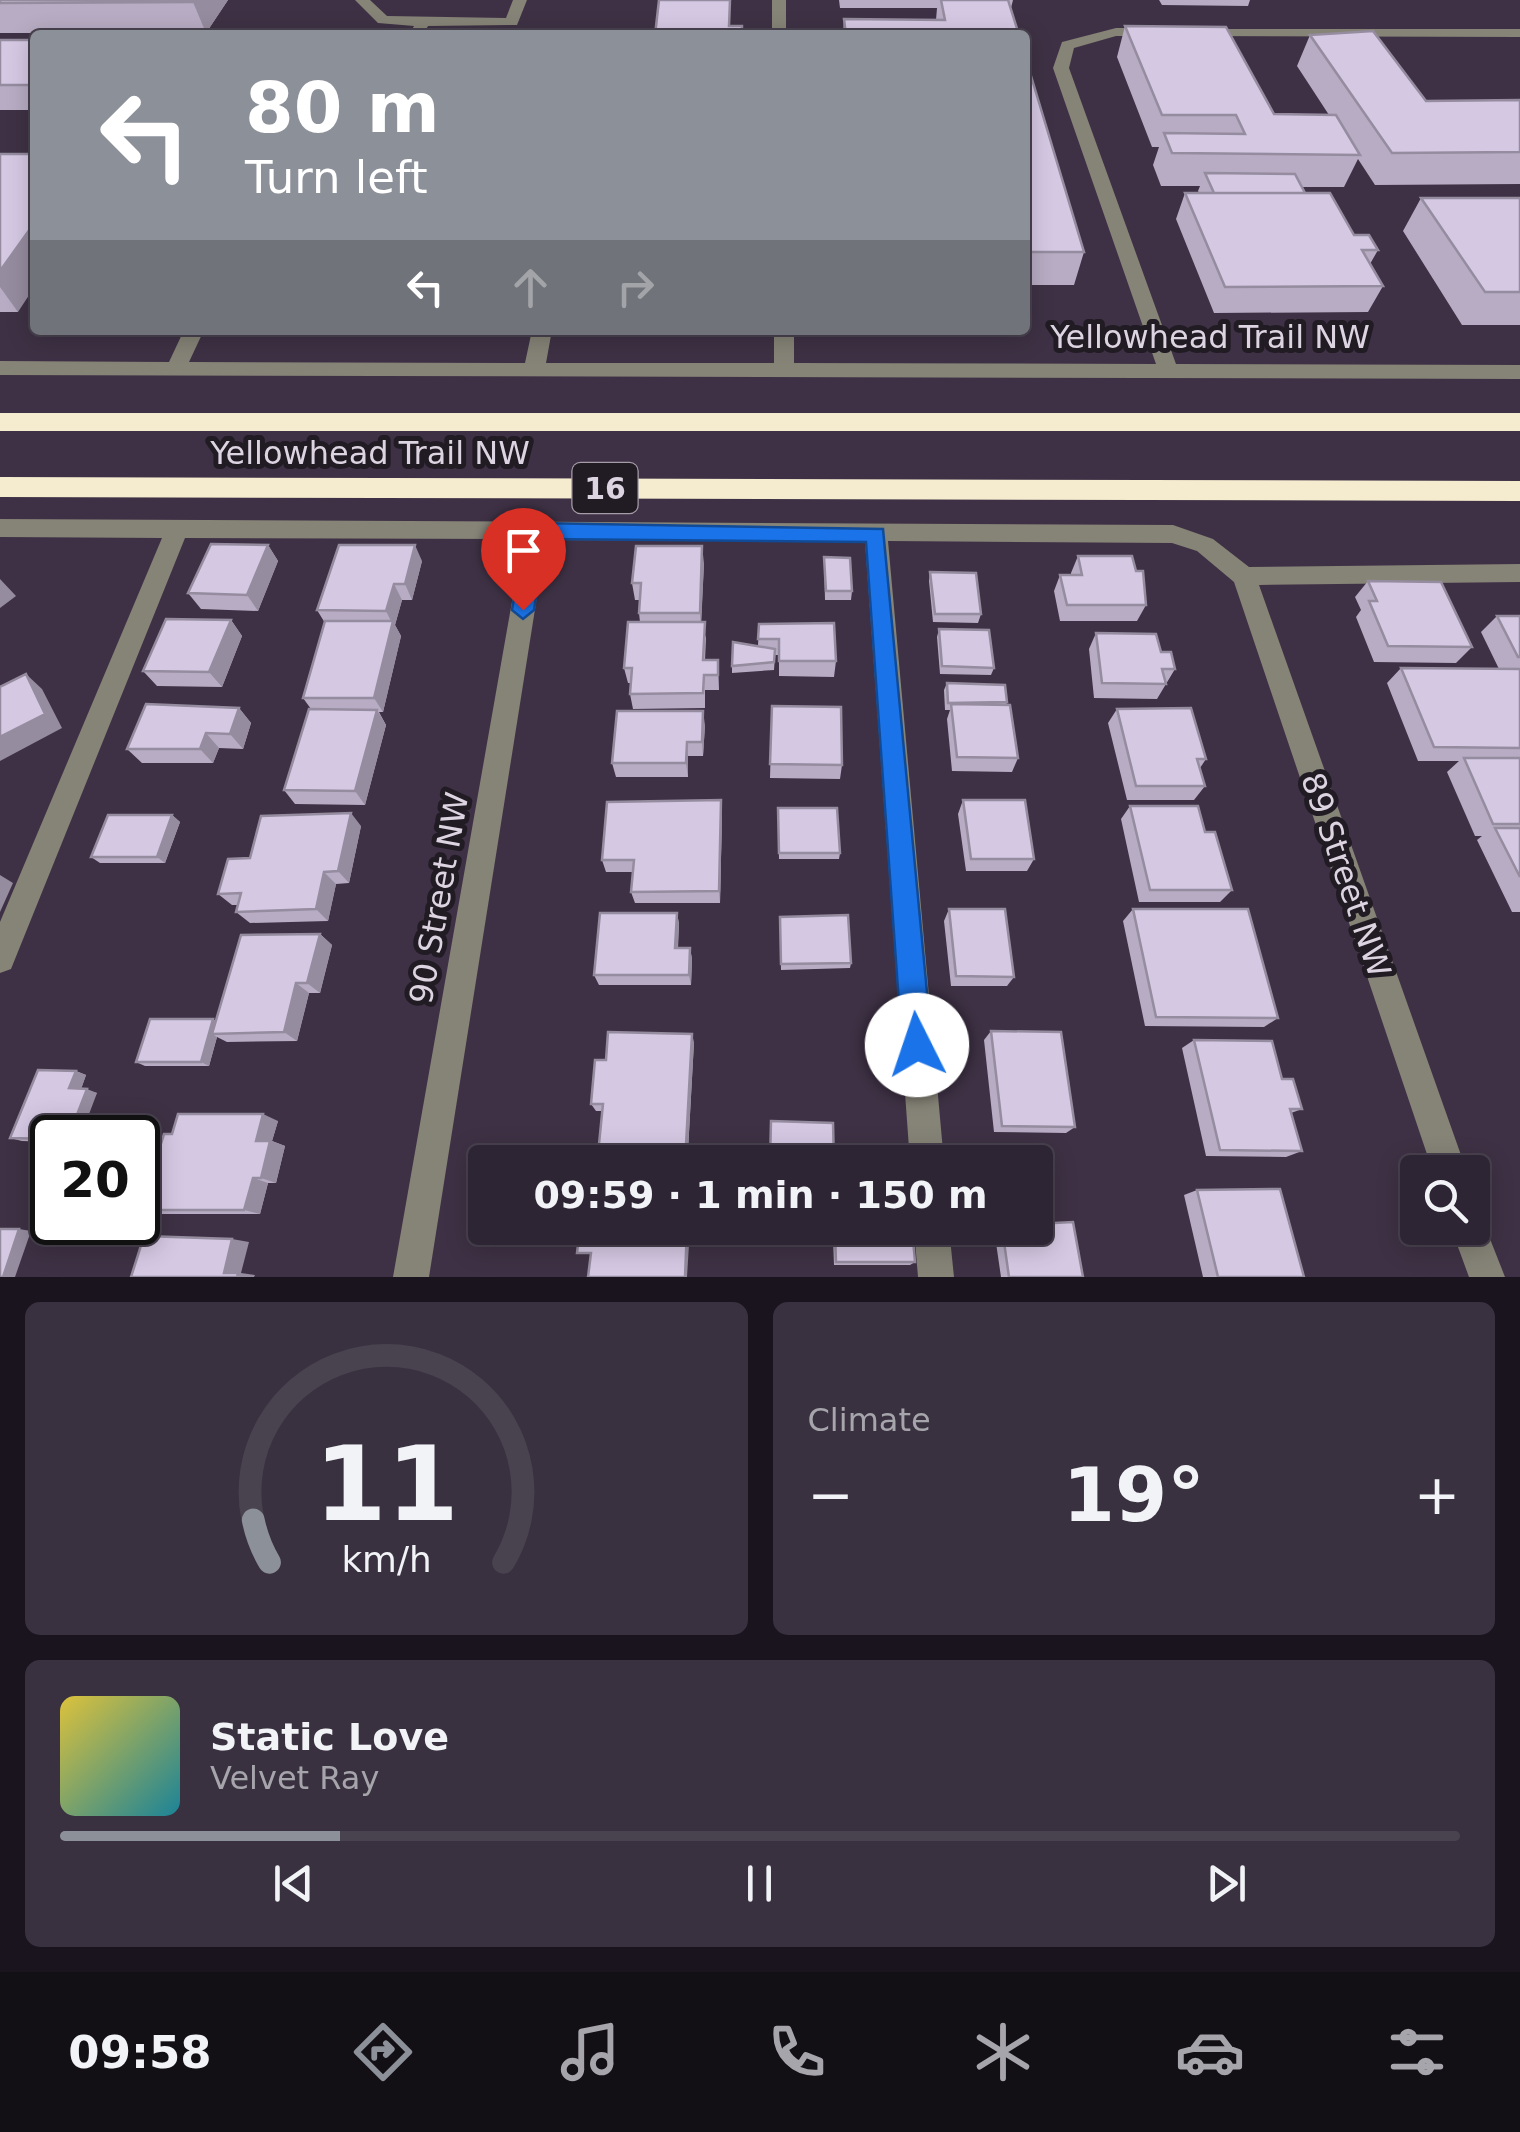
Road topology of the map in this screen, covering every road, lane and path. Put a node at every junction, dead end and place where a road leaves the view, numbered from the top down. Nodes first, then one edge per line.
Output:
1 (362, 0) edge
2 (520, 0) edge
3 (779, 0) edge
4 (420, 29) edge
5 (779, 30) edge
6 (1520, 33) edge
7 (192, 335) edge
8 (541, 335) edge
9 (784, 335) edge
10 (0, 368) edge
11 (176, 370) junction
12 (534, 370) junction
13 (784, 371) junction
14 (1169, 372) junction
15 (1520, 372) edge
16 (0, 422) edge
17 (1520, 422) edge
18 (0, 486) edge
19 (1520, 491) edge
20 (0, 528) edge
21 (177, 529) junction
22 (536, 531) junction
23 (876, 534) junction
24 (1520, 573) edge
25 (1244, 577) junction
26 (0, 958) edge
27 (925, 1145) edge
28 (1444, 1155) edge
29 (933, 1245) edge
30 (1476, 1245) edge
31 (411, 1277) edge
32 (936, 1277) edge
33 (1487, 1277) edge

1 - 4 street
2 - 4 street
3 - 5 street
6 - 14 street
7 - 11 street
8 - 12 street
9 - 13 street
10 - 11 street, Yellowhead Trail NW
11 - 12 street, Yellowhead Trail NW
12 - 13 street, Yellowhead Trail NW
13 - 14 street, Yellowhead Trail NW
14 - 15 street, Yellowhead Trail NW
16 - 17 highway, Yellowhead Trail NW / 16
18 - 19 highway, Yellowhead Trail NW / 16
20 - 21 street
21 - 22 street
21 - 26 street
22 - 23 street
22 - 31 street, 90 Street NW
23 - 25 street
23 - 27 street
24 - 25 street
25 - 28 street, 89 Street NW
29 - 32 street
30 - 33 street

